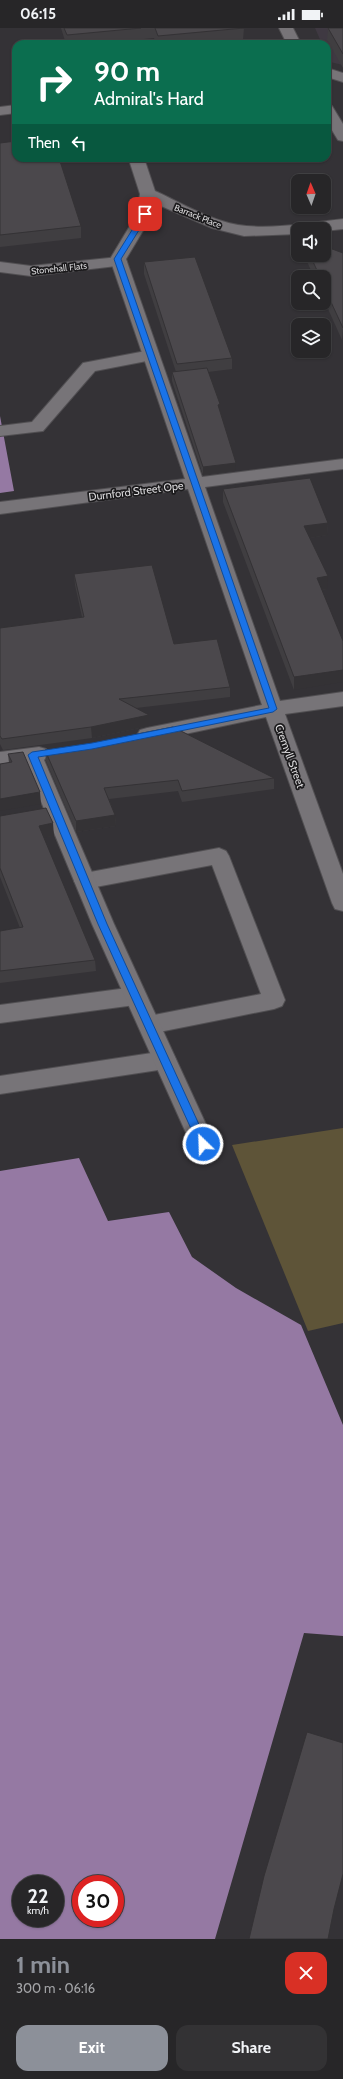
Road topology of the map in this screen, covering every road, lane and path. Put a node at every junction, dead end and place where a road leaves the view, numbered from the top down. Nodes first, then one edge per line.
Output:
1 (286, 28) edge
2 (292, 40) edge
3 (331, 74) edge
4 (343, 78) edge
5 (343, 84) edge
6 (331, 86) edge
7 (12, 110) edge
8 (0, 111) edge
9 (331, 119) edge
10 (343, 137) edge
11 (137, 162) edge
12 (148, 194) junction
13 (343, 224) edge
14 (331, 225) edge
15 (291, 229) edge
16 (119, 262) junction
17 (0, 267) edge
18 (151, 355) junction
19 (0, 431) edge
20 (343, 464) edge
21 (196, 484) junction
22 (0, 508) edge
23 (343, 699) edge
24 (273, 709) junction
25 (130, 738) edge
26 (55, 752) edge
27 (32, 755) junction
28 (0, 759) edge
29 (56, 810) junction
30 (35, 814) edge
31 (85, 881) junction
32 (343, 903) edge
33 (135, 996) junction
34 (0, 1014) edge
35 (149, 1025) junction
36 (165, 1060) junction
37 (0, 1085) edge
38 (203, 1144) dead end

1 - 2 street
3 - 4 street
5 - 6 street
7 - 8 street
9 - 10 street
11 - 12 street
12 - 15 street, Barrack Place
12 - 16 street
13 - 14 street, Barrack Place
16 - 17 street, Stonehall Flats
16 - 18 street, Cremyll Street
18 - 19 street
18 - 21 street, Cremyll Street
20 - 21 street, Durnford Street Ope
21 - 22 street, Durnford Street Ope
21 - 24 street, Cremyll Street
23 - 24 street
24 - 25 street
24 - 32 street, Cremyll Street
26 - 27 street
27 - 28 street
27 - 29 street
29 - 30 street
29 - 31 street
31 - 33 street
31 - 35 street
33 - 34 street
33 - 35 street
35 - 36 street
36 - 37 street
36 - 38 street

